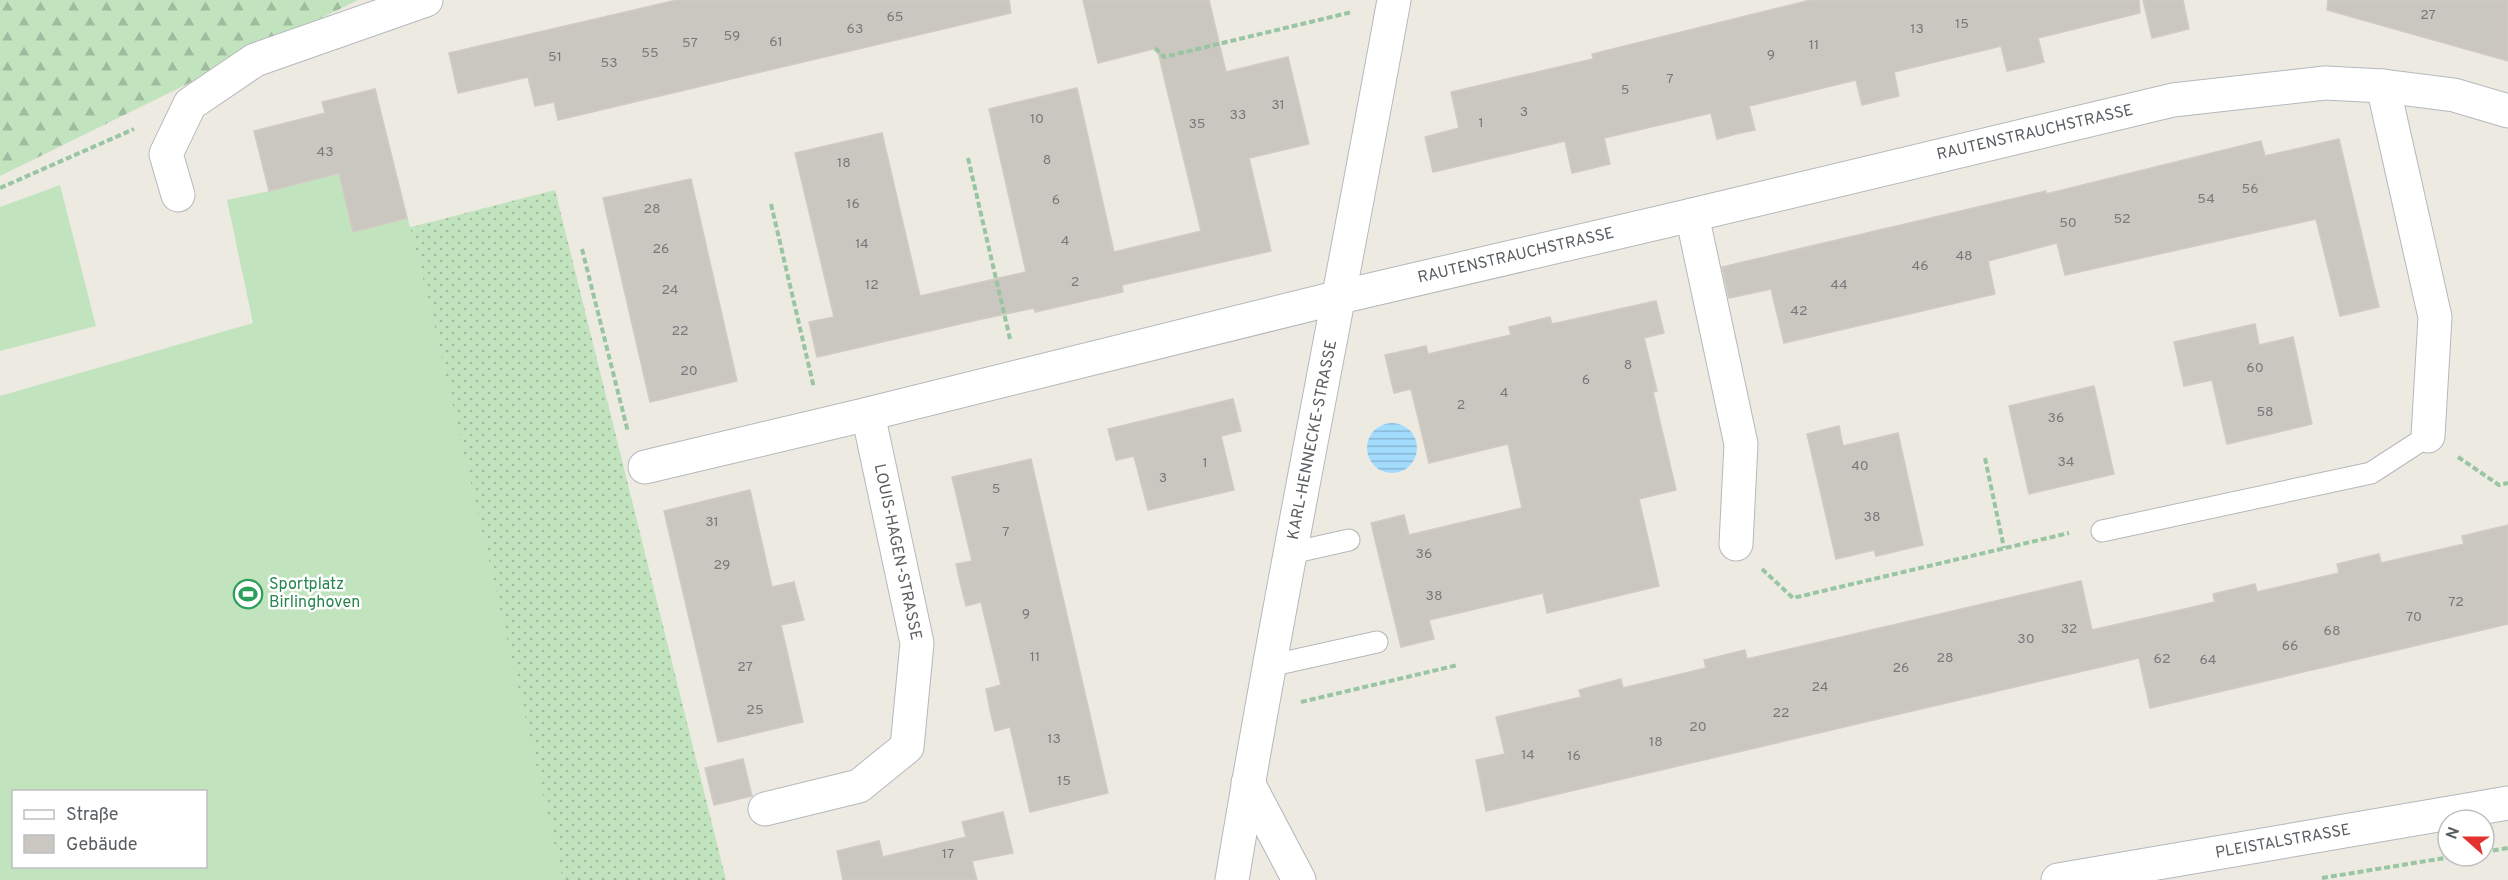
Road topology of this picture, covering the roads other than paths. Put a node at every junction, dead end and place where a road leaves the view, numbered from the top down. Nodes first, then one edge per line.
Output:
1 (426, 0) edge
2 (1394, 1) edge
3 (2383, 86) junction
4 (2508, 111) edge
5 (178, 195) dead end
6 (1692, 215) junction
7 (1340, 297) junction
8 (868, 414) junction
9 (2428, 436) joint
10 (645, 467) road end
11 (2102, 531) road end
12 (1349, 540) dead end
13 (1736, 544) road end
14 (1291, 553) junction
15 (1377, 642) dead end
16 (1269, 666) junction
17 (1248, 783) junction
18 (2508, 803) edge
19 (765, 809) dead end
20 (1232, 880) edge
21 (1299, 880) edge
22 (2058, 880) edge

1 - 5 street
2 - 7 street, KARL-HENNECKE-STRASSE
3 - 4 street, RAUTENSTRAUCHSTRASSE
3 - 6 street, RAUTENSTRAUCHSTRASSE
3 - 9 street
6 - 7 street, RAUTENSTRAUCHSTRASSE
6 - 13 street
7 - 8 street
7 - 14 street, KARL-HENNECKE-STRASSE
8 - 10 street
8 - 19 street, LOUIS-HAGEN-STRASSE
9 - 11 lane
12 - 14 lane
14 - 16 street, KARL-HENNECKE-STRASSE
15 - 16 lane
16 - 17 street, KARL-HENNECKE-STRASSE
17 - 20 street, KARL-HENNECKE-STRASSE
17 - 21 street
18 - 22 street, PLEISTALSTRASSE

